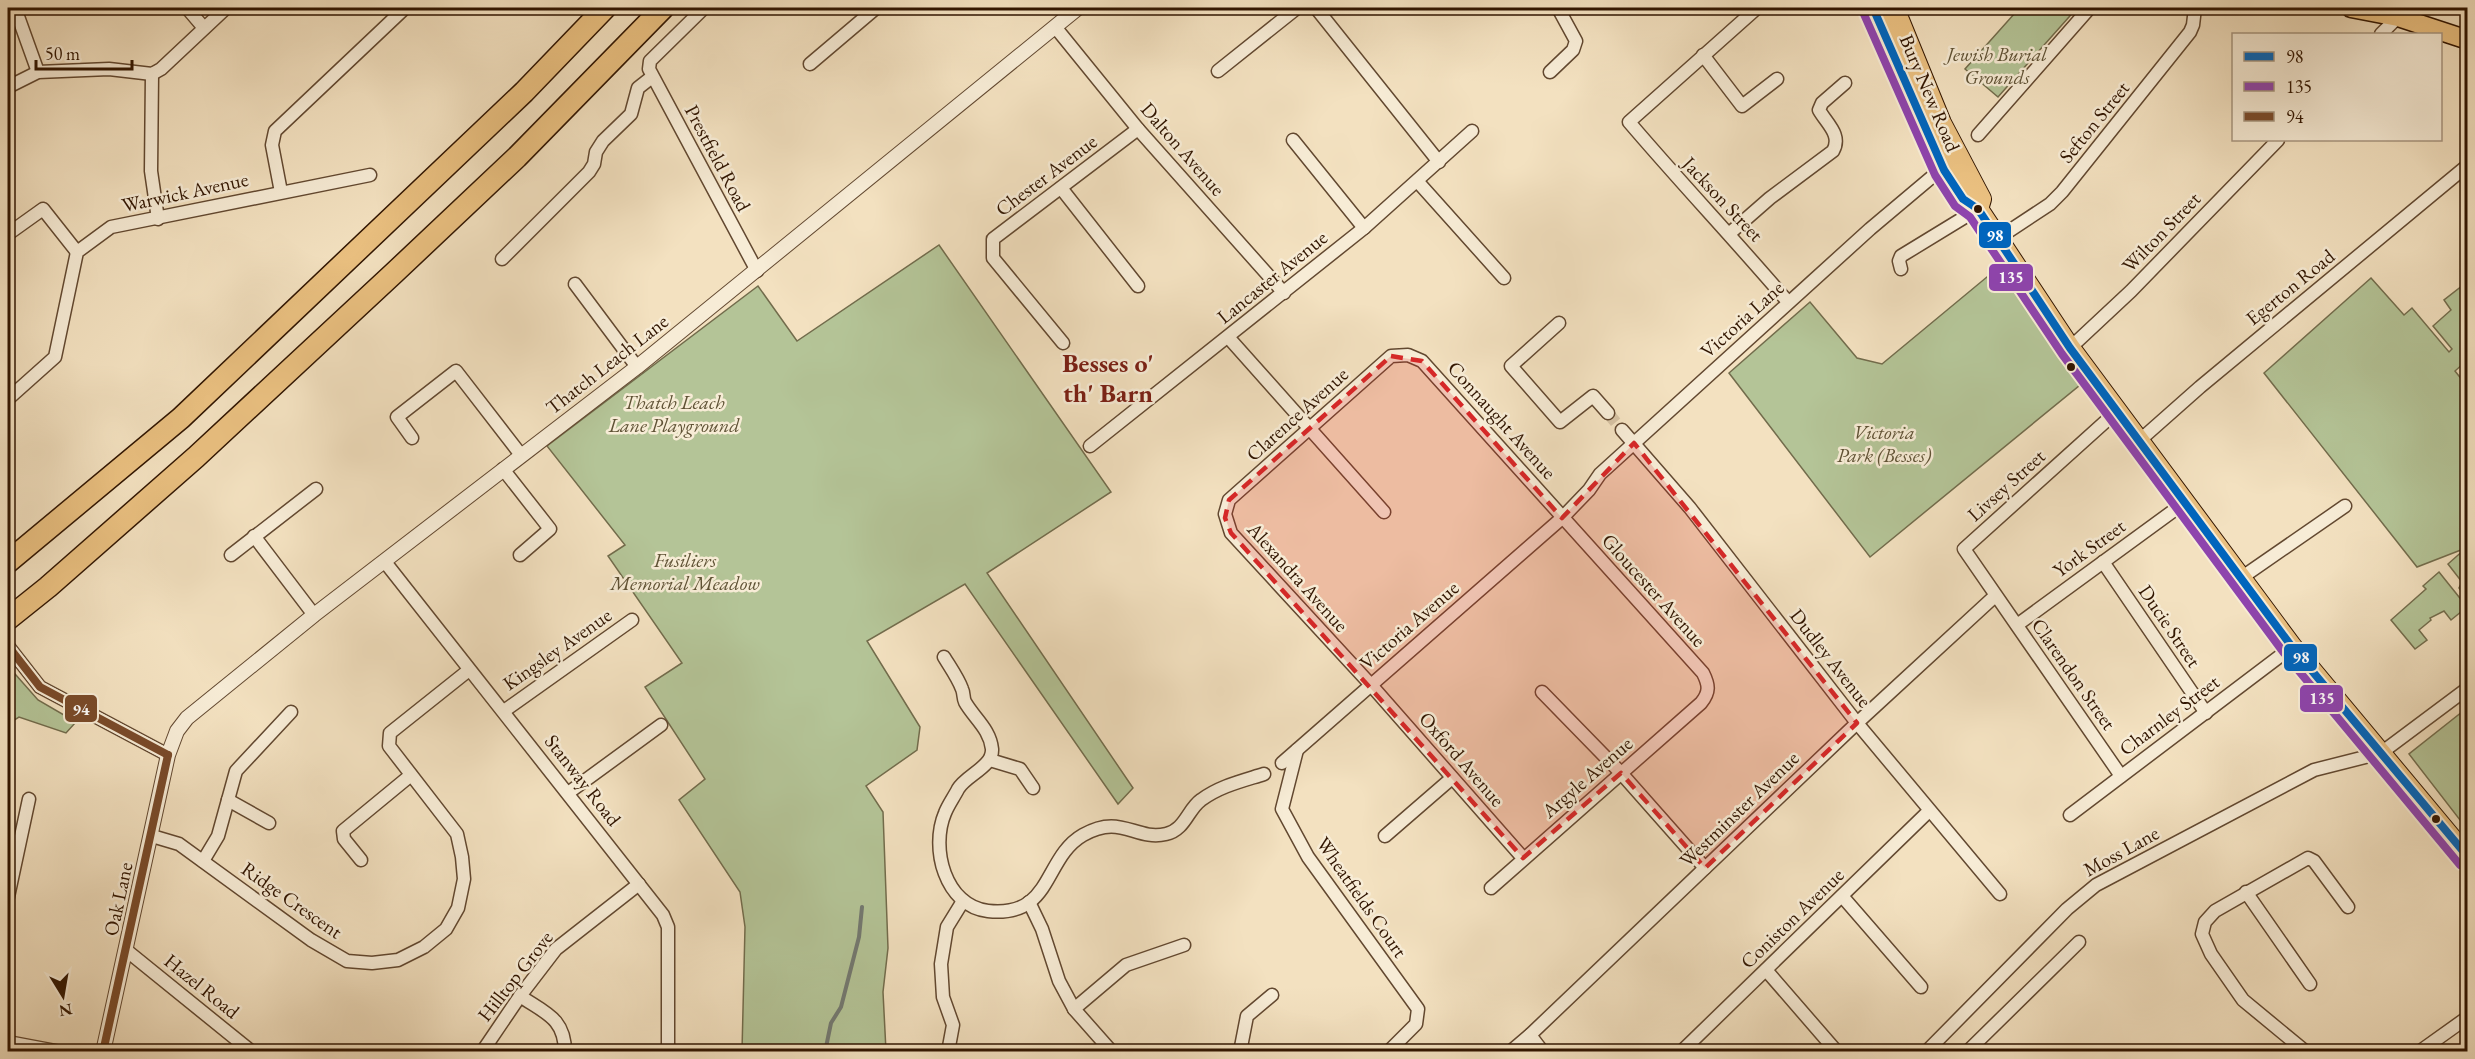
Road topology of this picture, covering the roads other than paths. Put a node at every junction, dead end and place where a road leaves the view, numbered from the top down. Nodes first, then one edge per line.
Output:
1 (15, 8) edge
2 (187, 8) edge
3 (226, 8) edge
4 (405, 8) edge
5 (605, 8) edge
6 (663, 8) edge
7 (704, 8) edge
8 (876, 8) edge
9 (1078, 8) edge
10 (1297, 8) edge
11 (1316, 8) edge
12 (1558, 8) edge
13 (1757, 8) edge
14 (1873, 8) edge
15 (1894, 8) edge
16 (2087, 8) edge
17 (2195, 8) edge
18 (2351, 8) edge
19 (2398, 17) junction
20 (204, 28) junction
21 (1056, 28) junction
22 (2382, 33) edge
23 (2468, 40) edge
24 (1703, 55) junction
25 (810, 63) dead end
26 (38, 72) junction
27 (1218, 72) dead end
28 (1550, 72) dead end
29 (152, 74) junction
30 (652, 77) junction
31 (1777, 79) dead end
32 (1845, 83) dead end
33 (8, 87) edge
34 (1138, 129) junction
35 (1472, 132) dead end
36 (1978, 135) dead end
37 (1293, 140) dead end
38 (2277, 141) edge
39 (1439, 162) junction
40 (2468, 165) edge
41 (1952, 166) junction
42 (370, 175) dead end
43 (1418, 182) junction
44 (1061, 188) junction
45 (281, 192) junction
46 (1978, 209) junction
47 (158, 219) junction
48 (1365, 228) junction
49 (1730, 233) junction
50 (8, 234) edge
51 (1997, 239) junction
52 (77, 252) junction
53 (502, 259) dead end
54 (1901, 269) dead end
55 (757, 271) junction
56 (1504, 278) dead end
57 (575, 284) dead end
58 (1138, 286) dead end
59 (1284, 293) junction
60 (1788, 302) junction
61 (1559, 323) dead end
62 (1228, 337) junction
63 (1063, 343) dead end
64 (2070, 348) junction
65 (1408, 355) joint
66 (637, 367) junction
67 (8, 399) edge
68 (2116, 412) junction
69 (1608, 413) tunnel mouth
70 (1311, 429) junction
71 (1623, 430) tunnel mouth
72 (412, 438) dead end
73 (2139, 441) junction
74 (1634, 443) junction
75 (1090, 446) dead end
76 (521, 455) junction
77 (503, 470) junction
78 (316, 489) dead end
79 (2184, 503) junction
80 (2345, 506) dead end
81 (1384, 512) dead end
82 (1225, 518) joint
83 (1562, 518) junction
84 (254, 536) junction
85 (231, 555) dead end
86 (520, 555) dead end
87 (8, 562) edge
88 (385, 562) junction
89 (2103, 562) junction
90 (2241, 578) junction
91 (1995, 596) junction
92 (314, 615) junction
93 (8, 619) edge
94 (632, 620) dead end
95 (2017, 625) junction
96 (8, 646) edge
97 (2292, 647) junction
98 (944, 657) dead end
99 (469, 670) junction
100 (1371, 685) junction
101 (2468, 688) edge
102 (1542, 692) dead end
103 (1708, 693) joint
104 (504, 711) junction
105 (291, 712) dead end
106 (2206, 713) junction
107 (1857, 723) junction
108 (661, 725) dead end
109 (1297, 750) junction
110 (2381, 753) junction
111 (168, 755) junction
112 (990, 760) junction
113 (1282, 763) dead end
114 (1621, 773) junction
115 (1264, 774) dead end
116 (411, 775) junction
117 (2121, 776) junction
118 (1452, 778) junction
119 (1032, 788) dead end
120 (568, 793) junction
121 (29, 799) dead end
122 (228, 800) junction
123 (1929, 811) junction
124 (2070, 815) dead end
125 (269, 823) dead end
126 (152, 836) junction
127 (1385, 836) dead end
128 (1523, 858) junction
129 (2468, 858) edge
130 (362, 860) dead end
131 (203, 861) junction
132 (1705, 868) junction
133 (639, 884) junction
134 (1491, 888) dead end
135 (2246, 892) junction
136 (2000, 894) dead end
137 (1842, 896) junction
138 (8, 897) edge
139 (963, 901) junction
140 (1029, 903) junction
141 (2348, 907) dead end
142 (2079, 942) dead end
143 (1184, 945) dead end
144 (126, 950) junction
145 (1766, 970) junction
146 (2309, 976) dead end
147 (1921, 987) dead end
148 (1272, 995) dead end
149 (520, 996) junction
150 (1074, 1009) junction
151 (2468, 1017) edge
152 (1530, 1035) junction
153 (8, 1042) edge
154 (1682, 1051) edge
155 (61, 1052) edge
156 (103, 1052) edge
157 (252, 1052) edge
158 (482, 1052) edge
159 (565, 1052) edge
160 (668, 1052) edge
161 (948, 1052) edge
162 (1112, 1052) edge
163 (1240, 1052) edge
164 (1388, 1052) edge
165 (1510, 1052) edge
166 (1543, 1052) edge
167 (1837, 1052) edge
168 (1926, 1052) edge
169 (1967, 1052) edge
170 (2306, 1052) edge
171 (2419, 1052) edge

1 - 26 street
2 - 20 street
3 - 20 street
4 - 45 street
5 - 87 highway
6 - 93 highway
7 - 30 street, Prestfield Road
8 - 25 street
9 - 21 street, Thatch Leach Lane
10 - 27 street
11 - 39 street
12 - 28 street
13 - 24 street
14 - 41 highway, Bury New Road
15 - 41 highway, Bury New Road
16 - 36 street
17 - 51 street, Sefton Street
18 - 19 main road
19 - 22 street
19 - 23 main road
20 - 29 street
21 - 34 street, Dalton Avenue
21 - 55 street, Thatch Leach Lane
24 - 31 street
24 - 49 street, Jackson Street
26 - 29 street
26 - 33 street
29 - 47 street
30 - 53 street
30 - 55 street, Prestfield Road
32 - 49 street
34 - 44 street, Chester Avenue
34 - 59 street, Dalton Avenue
35 - 39 street, Lancaster Avenue
37 - 48 street
38 - 64 street, Wilton Street
39 - 43 street, Lancaster Avenue
40 - 73 street, Egerton Road
41 - 46 highway, Bury New Road
41 - 60 street, Victoria Lane
42 - 45 street, Warwick Avenue
43 - 48 street, Lancaster Avenue
43 - 56 street
44 - 58 street
44 - 63 street, Chester Avenue
45 - 47 street, Warwick Avenue
46 - 51 highway, Bury New Road
46 - 54 street
47 - 52 street, Warwick Avenue
48 - 59 street, Lancaster Avenue
49 - 60 street, Jackson Street
50 - 52 street
51 - 64 highway, Bury New Road
52 - 67 street
55 - 66 street, Thatch Leach Lane
57 - 66 street
59 - 62 street, Lancaster Avenue
60 - 74 street, Victoria Lane
61 - 69 street
62 - 70 street
62 - 75 street, Lancaster Avenue
64 - 68 highway, Bury New Road
65 - 70 street, Clarence Avenue
65 - 83 street, Connaught Avenue
66 - 76 street, Thatch Leach Lane
68 - 73 highway, Bury New Road
68 - 91 street, Livsey Street
70 - 81 street
70 - 82 street, Clarence Avenue
71 - 74 street, Dudley Avenue
72 - 76 street
73 - 79 highway, Bury New Road
74 - 83 street, Victoria Lane
74 - 107 street, Dudley Avenue
76 - 77 street, Thatch Leach Lane
77 - 86 street
77 - 88 street, Thatch Leach Lane
78 - 84 street
79 - 89 street, York Street
79 - 90 highway, Bury New Road
80 - 90 street
82 - 100 street, Alexandra Avenue
83 - 100 street, Victoria Avenue
83 - 103 street, Gloucester Avenue
84 - 85 street
84 - 92 street
88 - 92 street, Thatch Leach Lane
88 - 99 street, Stanway Road
89 - 95 street, York Street
89 - 106 street, Ducie Street
90 - 97 highway, Bury New Road
91 - 95 street, Clarendon Street
91 - 107 street, Westminster Avenue
92 - 111 street, Thatch Leach Lane
94 - 104 street, Kingsley Avenue
95 - 117 street, Clarendon Street
96 - 111 street
97 - 106 street, Charnley Street
97 - 110 highway, Bury New Road
98 - 112 street
99 - 104 street, Stanway Road
99 - 116 street, Ridge Crescent
100 - 109 street, Victoria Avenue
100 - 118 street, Oxford Avenue
101 - 110 street
102 - 114 street
103 - 114 street, Argyle Avenue
104 - 120 street, Stanway Road
105 - 122 street
106 - 117 street, Charnley Street
107 - 123 street, Dudley Avenue
107 - 132 street, Westminster Avenue
108 - 120 street
109 - 113 street, Victoria Avenue
109 - 164 street, Wheatfields Court
110 - 129 highway, Bury New Road
110 - 168 street, Moss Lane
111 - 126 street, Oak Lane
112 - 119 street
112 - 139 street
114 - 128 street, Argyle Avenue
114 - 132 street
115 - 140 street
116 - 130 street
116 - 131 street, Ridge Crescent
117 - 124 street, Charnley Street
118 - 127 street
118 - 128 street, Oxford Avenue
120 - 133 street, Stanway Road
121 - 138 street
122 - 125 street
122 - 131 street
123 - 136 street, Dudley Avenue
123 - 137 street, Coniston Avenue
126 - 131 street, Ridge Crescent
126 - 144 street, Oak Lane
128 - 134 street, Argyle Avenue
132 - 152 street, Westminster Avenue
133 - 149 street, Hilltop Grove
133 - 160 street, Stanway Road
135 - 141 street
135 - 146 street
135 - 170 street
137 - 145 street, Coniston Avenue
137 - 147 street
139 - 140 street
139 - 161 street
140 - 150 street
142 - 169 street
143 - 150 street
144 - 156 street, Oak Lane
144 - 157 street, Hazel Road
145 - 154 street, Coniston Avenue
145 - 167 street
148 - 163 street
149 - 158 street, Hilltop Grove
149 - 159 street
150 - 162 street
151 - 171 street
152 - 165 street, Westminster Avenue
152 - 166 street
153 - 155 street

